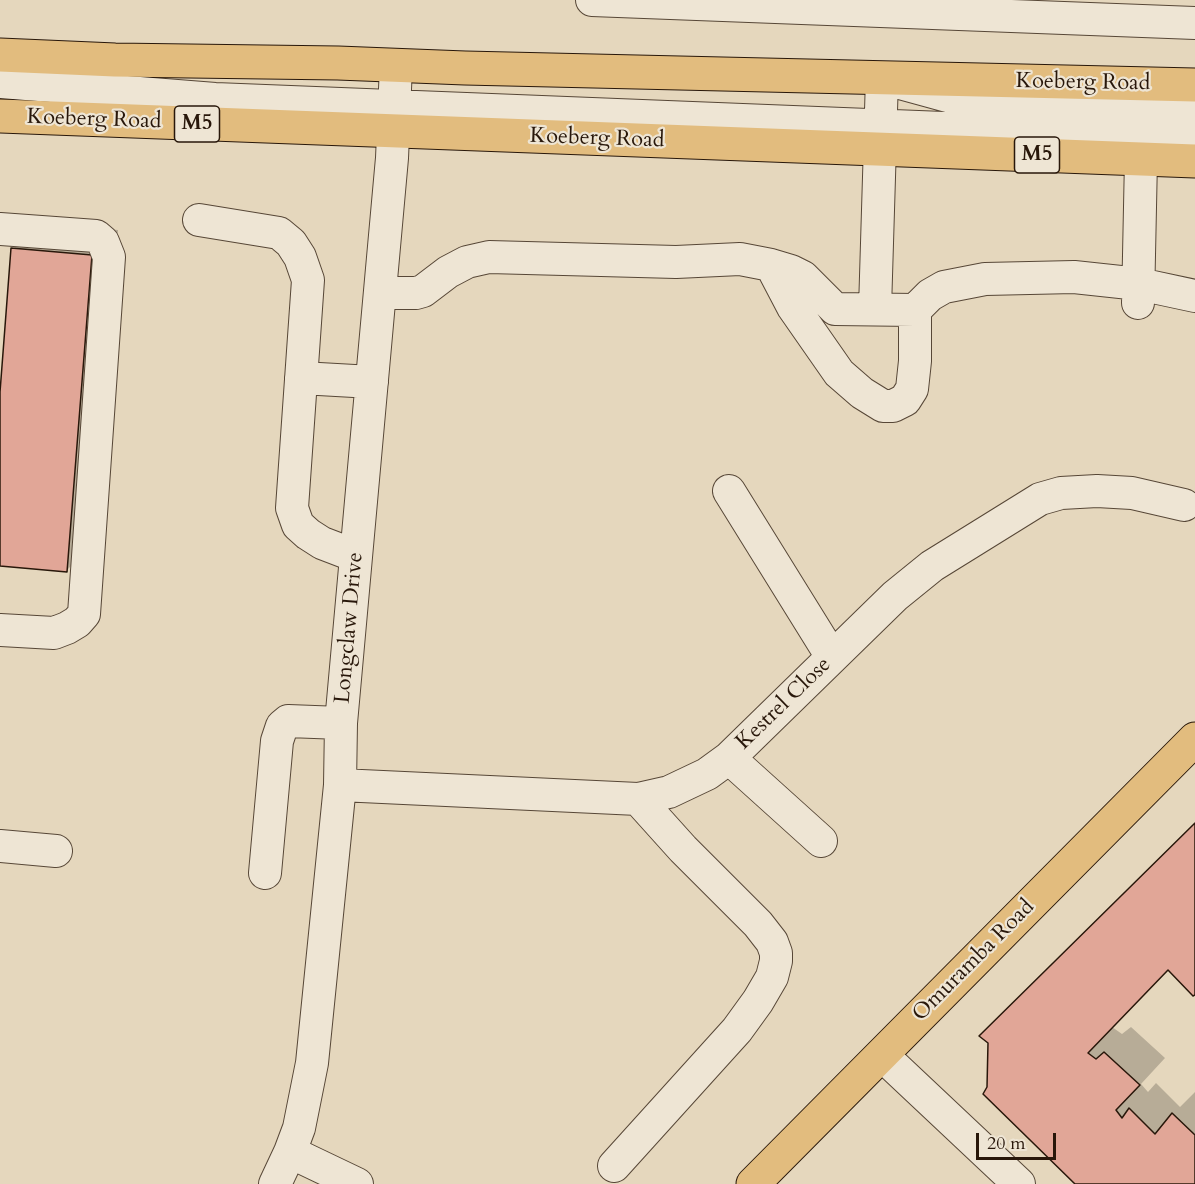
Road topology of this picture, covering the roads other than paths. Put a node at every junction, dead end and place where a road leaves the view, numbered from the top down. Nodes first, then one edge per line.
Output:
1 (592, 0) edge
2 (983, 7) edge
3 (1195, 23) edge
4 (0, 56) edge
5 (396, 66) junction
6 (882, 78) junction
7 (0, 82) edge
8 (1195, 85) edge
9 (1195, 110) edge
10 (0, 116) edge
11 (394, 119) junction
12 (880, 137) junction
13 (1195, 138) edge
14 (1141, 159) junction
15 (1195, 161) edge
16 (199, 220) dead end
17 (0, 229) edge
18 (771, 265) junction
19 (380, 293) junction
20 (1138, 293) junction
21 (1195, 296) edge
22 (835, 309) junction
23 (874, 309) junction
24 (915, 310) junction
25 (812, 334) junction
26 (301, 378) junction
27 (372, 382) junction
28 (729, 491) dead end
29 (1184, 505) dead end
30 (356, 556) junction
31 (0, 630) edge
32 (832, 657) junction
33 (341, 723) junction
34 (1195, 739) edge
35 (729, 758) junction
36 (340, 785) junction
37 (638, 799) junction
38 (821, 841) dead end
39 (0, 846) edge
40 (56, 852) dead end
41 (265, 873) dead end
42 (882, 1055) junction
43 (290, 1152) junction
44 (614, 1166) dead end
45 (275, 1184) edge
46 (357, 1184) edge
47 (753, 1184) edge
48 (1019, 1184) edge

1 - 2 street
2 - 3 street
4 - 5 main road, Koeberg Road
5 - 6 main road, Koeberg Road
5 - 11 street, Longclaw Drive
6 - 8 main road, Koeberg Road
6 - 9 street
6 - 12 street
7 - 11 street
10 - 11 main road, Koeberg Road / M5
11 - 12 main road, Koeberg Road / M5
11 - 19 street, Longclaw Drive
12 - 13 street
12 - 14 main road, Koeberg Road / M5
12 - 23 street
14 - 15 main road, Koeberg Road / M5
14 - 20 street
16 - 26 street
17 - 31 street
18 - 19 street
18 - 22 street
18 - 25 street
19 - 27 street, Longclaw Drive
20 - 21 street
20 - 24 street
22 - 23 street
22 - 25 street
23 - 24 street
24 - 25 street
26 - 27 street
26 - 30 street
27 - 30 street, Longclaw Drive
28 - 32 street
29 - 32 street, Kestrel Close
30 - 33 street, Longclaw Drive
32 - 35 street, Kestrel Close
33 - 36 street, Longclaw Drive
33 - 41 street
34 - 42 main road, Omuramba Road
35 - 37 street, Kestrel Close
35 - 38 street
36 - 37 street, Kestrel Close
36 - 43 street, Longclaw Drive
37 - 44 street
39 - 40 street
42 - 47 main road, Omuramba Road
42 - 48 street
43 - 45 street, Longclaw Drive
43 - 46 street

